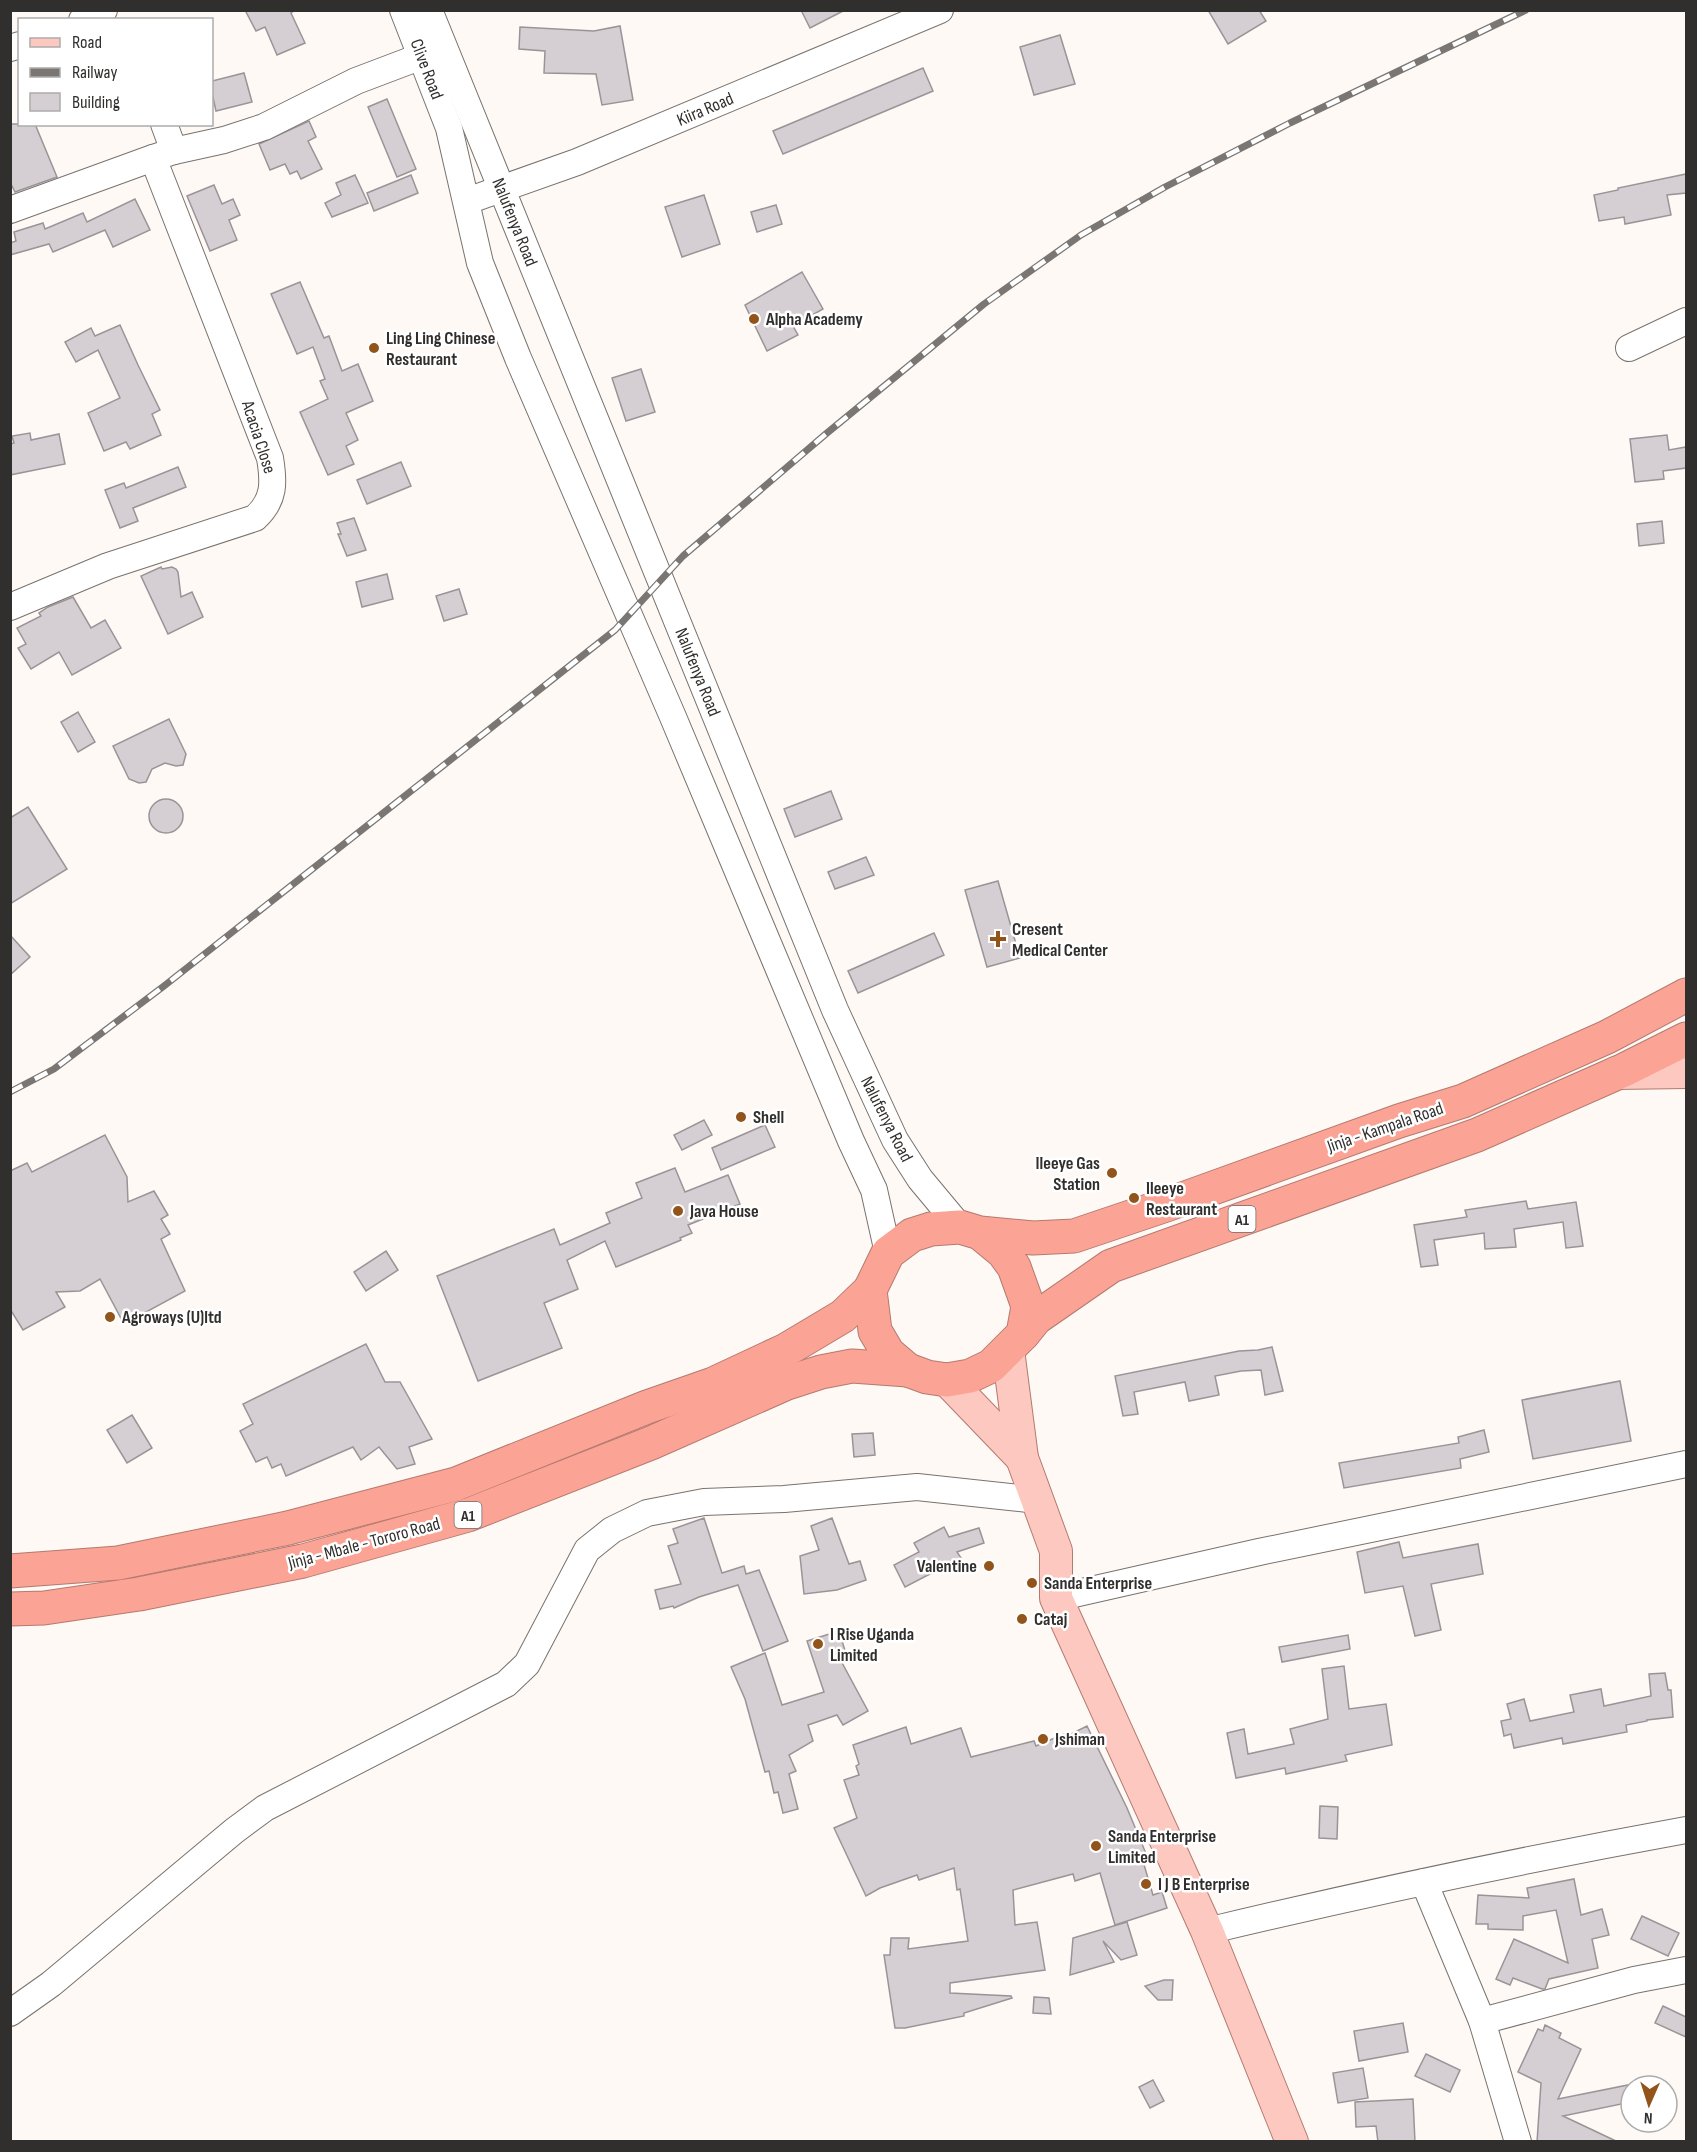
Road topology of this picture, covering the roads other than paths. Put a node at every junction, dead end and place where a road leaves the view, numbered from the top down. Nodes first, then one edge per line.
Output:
1 (104, 10) edge
2 (403, 10) edge
3 (429, 10) edge
4 (940, 10) edge
5 (86, 18) edge
6 (422, 56) junction
7 (466, 100) joint
8 (164, 126) edge
9 (449, 128) joint
10 (164, 154) junction
11 (501, 189) junction
12 (467, 201) junction
13 (10, 210) edge
14 (1686, 321) edge
15 (1629, 348) dead end
16 (10, 607) edge
17 (1686, 995) edge
18 (1686, 1039) edge
19 (1686, 1072) edge
20 (1616, 1073) junction
21 (970, 1230) junction
22 (888, 1253) junction
23 (870, 1290) junction
24 (1015, 1342) junction
25 (908, 1370) junction
26 (947, 1380) junction
27 (1022, 1458) junction
28 (1686, 1464) edge
29 (1038, 1500) junction
30 (10, 1571) edge
31 (1056, 1598) junction
32 (10, 1609) edge
33 (1686, 1830) edge
34 (1424, 1882) junction
35 (1207, 1931) junction
36 (1686, 1970) edge
37 (10, 2013) edge
38 (1482, 2021) junction
39 (1292, 2142) edge
40 (1518, 2142) edge

1 - 5 street
2 - 6 street, Clive Road
3 - 7 street, Clive Road
4 - 11 street, Kiira Road
6 - 9 street, Clive Road
6 - 10 street
7 - 11 street, Nalufenya Road
8 - 10 street, Acacia Close
9 - 12 street, Nalufenya Road
10 - 13 street
10 - 16 street, Acacia Close
11 - 12 street, Kiira Road
11 - 21 street, Nalufenya Road
12 - 22 street, Nalufenya Road
14 - 15 street
17 - 21 highway, Jinja - Kampala Road / A1
18 - 20 highway, A1
19 - 20 main road
20 - 24 highway, A1
21 - 22 highway, A1
21 - 24 highway
22 - 23 highway, A1
23 - 25 highway, A1
23 - 30 highway, Jinja - Mbale - Tororo Road / A1
24 - 26 highway, A1
24 - 27 main road
25 - 26 highway, A1
25 - 32 highway, Jinja - Mbale - Tororo Road / A1
26 - 27 main road
27 - 29 main road
28 - 31 street
29 - 31 main road
29 - 37 street
31 - 35 main road
33 - 34 street
34 - 35 street
34 - 38 street
35 - 39 main road
36 - 38 street
38 - 40 street

